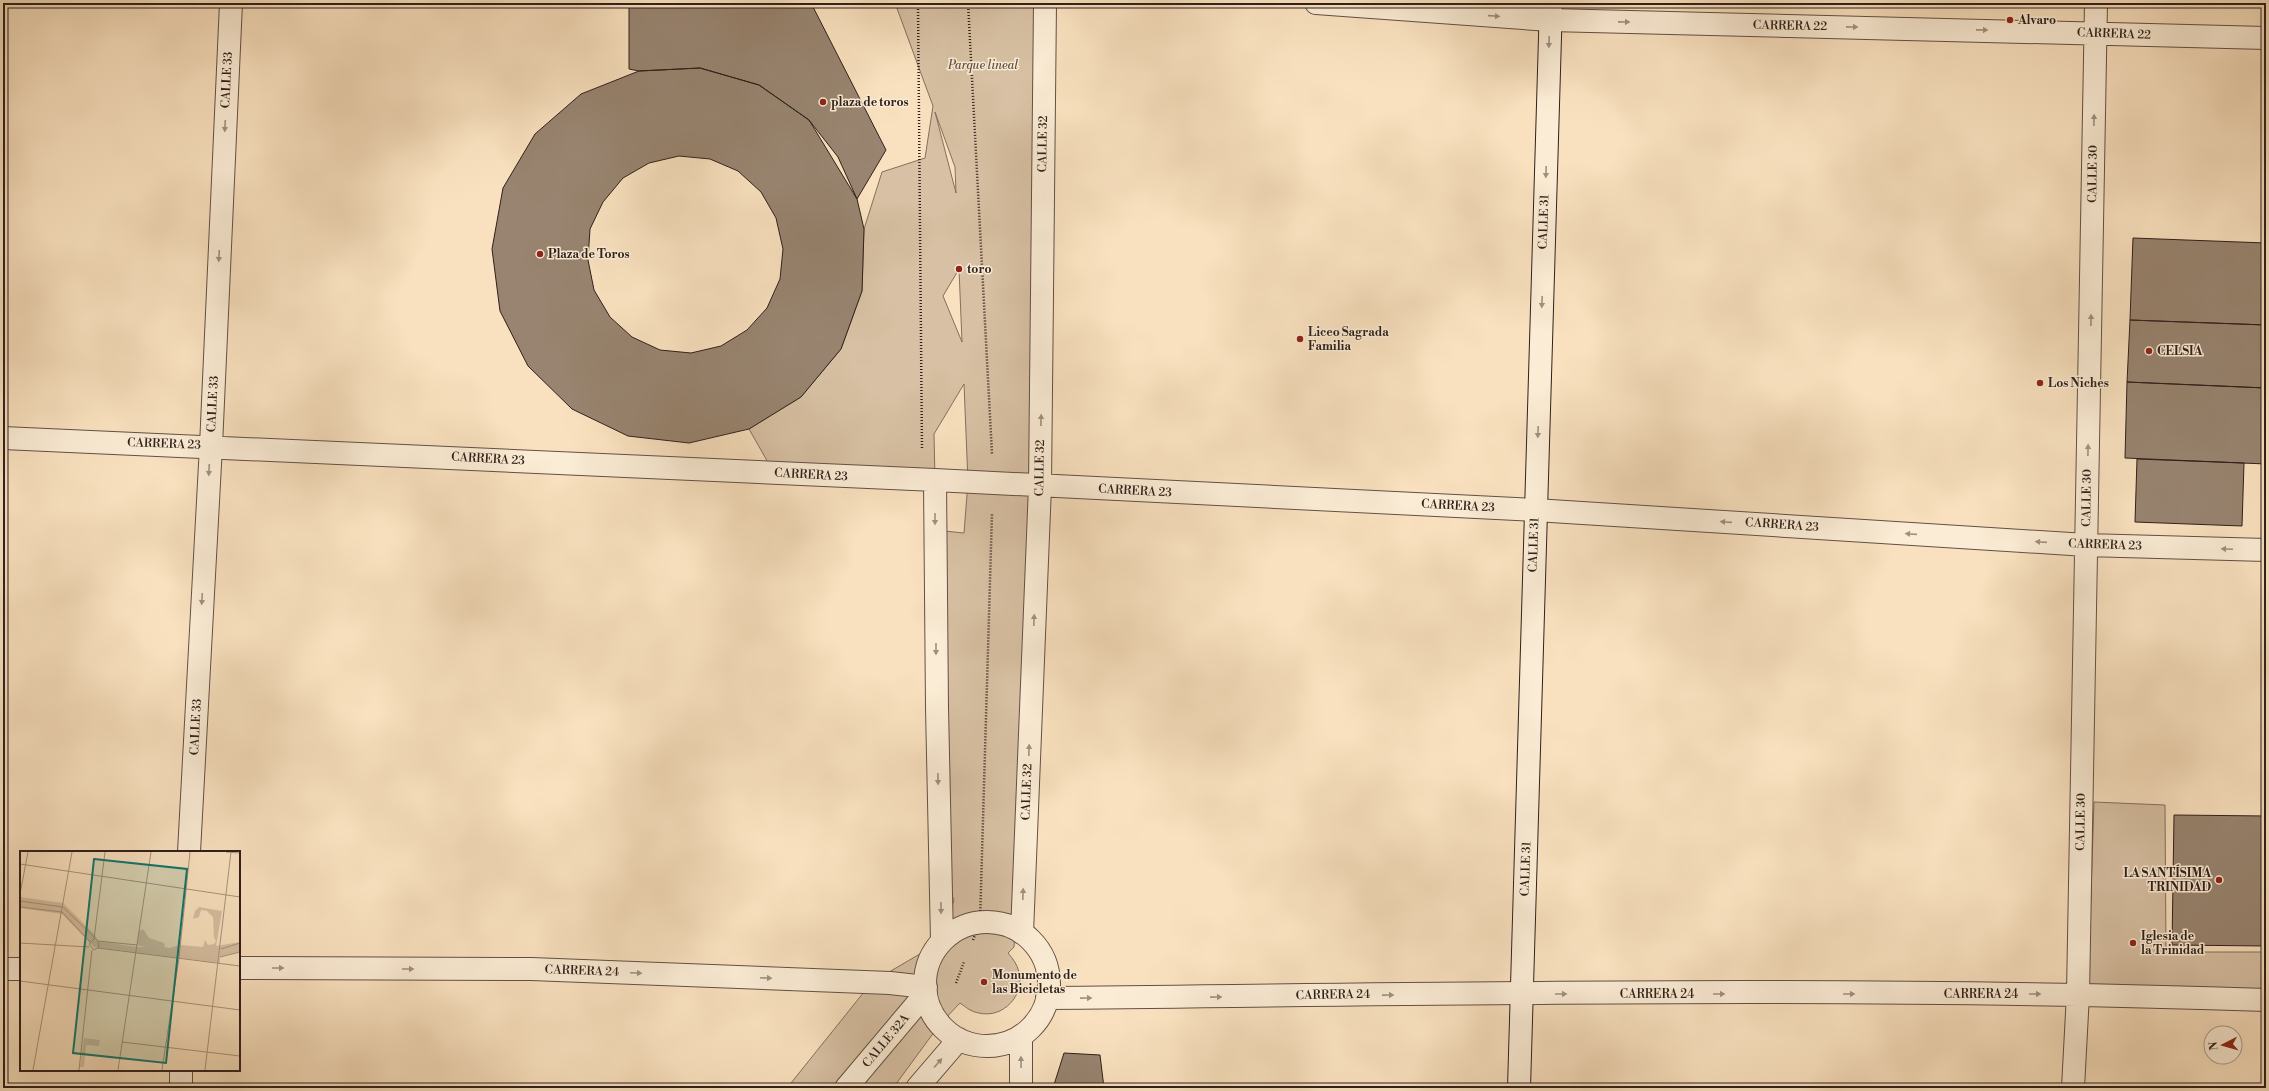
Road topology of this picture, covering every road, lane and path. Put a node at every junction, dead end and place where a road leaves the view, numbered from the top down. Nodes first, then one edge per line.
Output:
1 (231, 3) edge
2 (918, 3) edge
3 (968, 3) edge
4 (1045, 3) edge
5 (1316, 3) edge
6 (2096, 3) edge
7 (1550, 12) edge
8 (2096, 33) junction
9 (2266, 38) edge
10 (3, 438) edge
11 (211, 446) junction
12 (929, 480) junction
13 (993, 484) junction
14 (1040, 486) junction
15 (1535, 510) junction
16 (2086, 544) junction
17 (2266, 550) edge
18 (189, 851) edge
19 (980, 922) junction
20 (1022, 932) junction
21 (942, 942) junction
22 (971, 944) dead end
23 (966, 958) dead end
24 (20, 968) edge
25 (240, 968) edge
26 (3, 969) edge
27 (926, 990) junction
28 (1522, 994) junction
29 (2078, 994) junction
30 (1047, 998) junction
31 (2266, 1000) edge
32 (940, 1024) junction
33 (1020, 1037) junction
34 (959, 1039) junction
35 (181, 1071) edge
36 (181, 1088) edge
37 (846, 1088) edge
38 (917, 1088) edge
39 (1021, 1088) edge
40 (1519, 1088) edge
41 (2073, 1088) edge

1 -> 11 street, CALLE 33
2 - 12 path
3 - 13 path
14 -> 4 street, CALLE 32
5 -> 7 street, CARRERA 22
6 - 8 street, CALLE 30
7 -> 8 street, CARRERA 22
7 -> 15 street, CALLE 31
8 - 9 street, CARRERA 22
16 -> 8 street, CALLE 30
10 - 11 street, CARRERA 23
11 - 12 street, CARRERA 23
11 -> 18 street, CALLE 33
12 - 13 street, CARRERA 23
12 -> 21 street
13 - 14 street, CARRERA 23
13 - 19 path
14 - 15 street, CARRERA 23
20 -> 14 street, CALLE 32
16 -> 15 street, CARRERA 23
15 - 28 street, CALLE 31
17 -> 16 street, CARRERA 23
16 - 29 street, CALLE 30
19 - 20 street
19 - 21 street
19 - 22 path
20 - 30 street
21 - 27 street
23 - 32 path
24 - 26 street
25 -> 27 street, CARRERA 24
27 - 32 street
27 - 37 street, CALLE 32A
28 -> 29 street, CARRERA 24
30 -> 28 street, CARRERA 24
28 - 40 street, CALLE 31
29 - 31 street, CARRERA 24
29 - 41 street, CALLE 30
30 - 33 street
32 - 34 street
33 - 34 street
39 -> 33 street
38 -> 34 street
35 - 36 street

